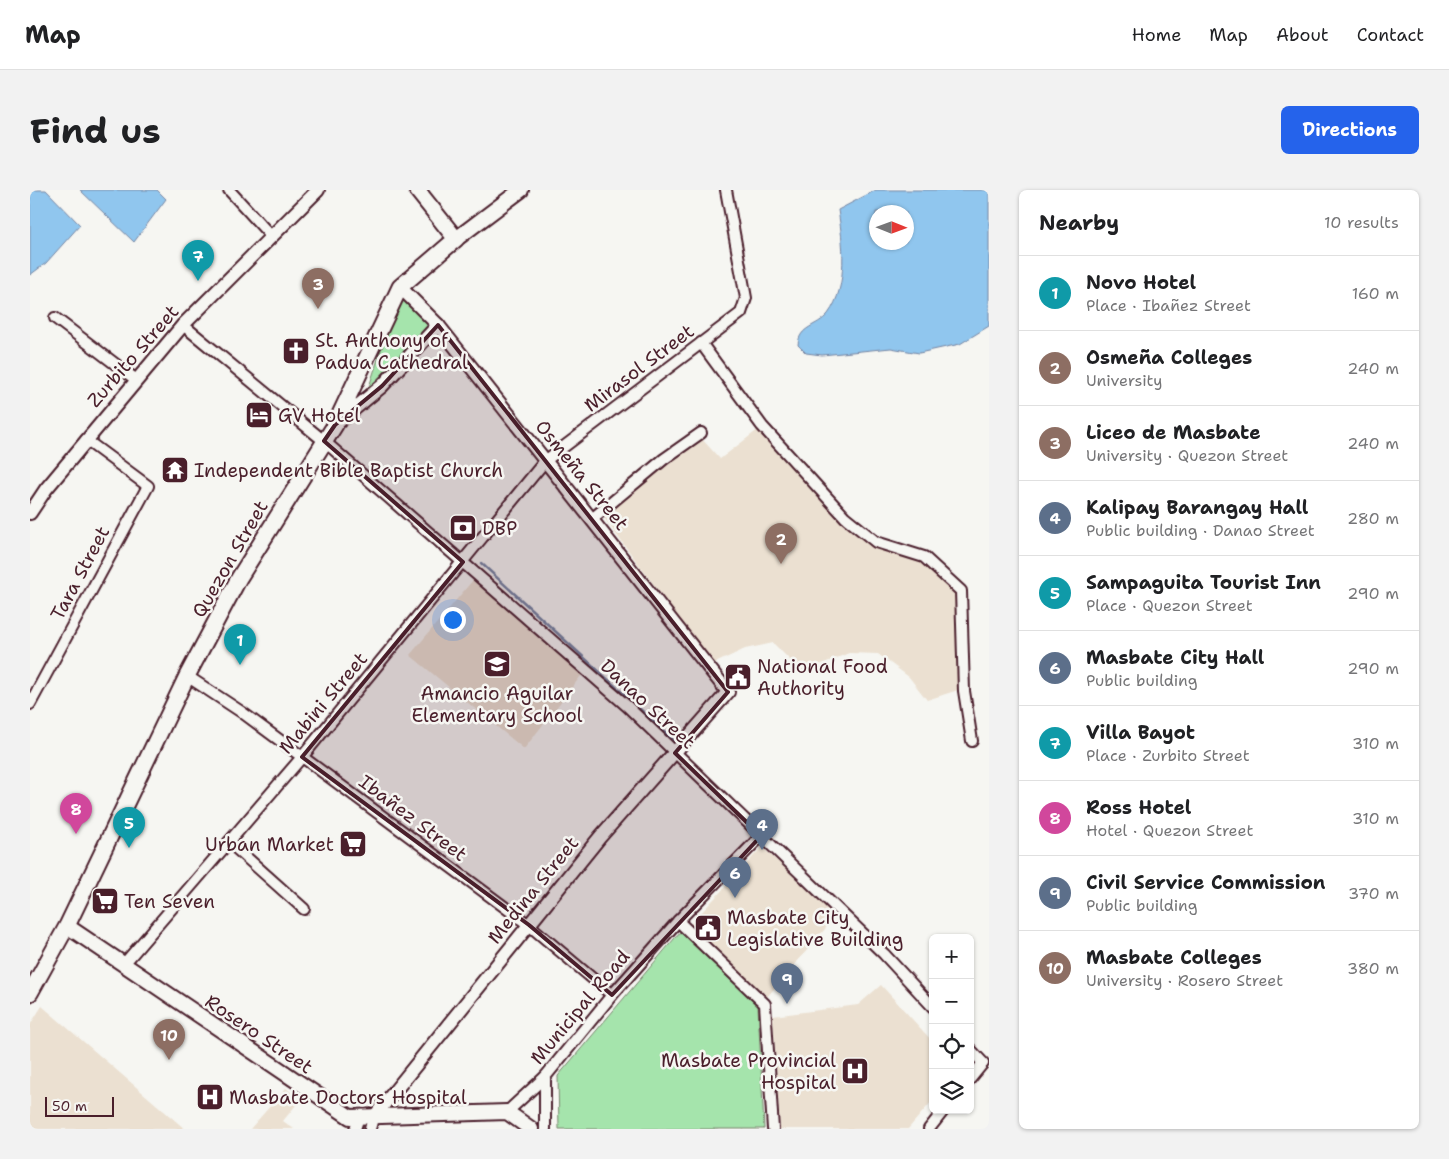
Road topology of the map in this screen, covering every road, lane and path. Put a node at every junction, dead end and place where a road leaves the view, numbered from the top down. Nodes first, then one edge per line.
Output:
1 (229, 190) edge
2 (318, 190) edge
3 (416, 190) edge
4 (521, 190) edge
5 (726, 190) edge
6 (270, 236) junction
7 (456, 239) junction
8 (400, 287) junction
9 (55, 318) dead end
10 (183, 325) junction
11 (438, 325) junction
12 (701, 344) junction
13 (136, 379) junction
14 (335, 425) junction
15 (701, 433) dead end
16 (86, 440) junction
17 (324, 441) junction
18 (545, 461) junction
19 (30, 513) edge
20 (593, 518) junction
21 (463, 562) junction
22 (187, 676) junction
23 (728, 692) joint
24 (30, 704) edge
25 (972, 741) dead end
26 (675, 753) junction
27 (302, 757) junction
28 (761, 836) junction
29 (229, 842) junction
30 (304, 909) dead end
31 (678, 921) junction
32 (67, 926) junction
33 (529, 926) junction
34 (123, 964) junction
35 (30, 993) edge
36 (612, 995) junction
37 (929, 1003) edge
38 (974, 1052) edge
39 (986, 1063) edge
40 (974, 1075) edge
41 (545, 1076) junction
42 (507, 1112) junction
43 (941, 1114) edge
44 (357, 1123) edge
45 (372, 1123) edge
46 (531, 1129) edge
47 (545, 1129) edge
48 (773, 1129) edge
49 (929, 1129) edge

1 - 6 street
2 - 6 street, Zurbito Street
3 - 7 main road
4 - 7 main road, Quezon Street
5 - 12 street, Mirasol Street
6 - 10 street, Zurbito Street
7 - 8 main road, Quezon Street
8 - 11 street, Osmeña Street
8 - 14 main road, Quezon Street
9 - 13 street
10 - 13 street, Zurbito Street
10 - 17 street, Danao Street
11 - 14 street
11 - 18 street, Osmeña Street
12 - 18 street, Mirasol Street
12 - 25 street
13 - 16 street, Zurbito Street
14 - 17 main road, Quezon Street
15 - 20 street
16 - 19 street, Zurbito Street
16 - 24 street, Tara Street
17 - 21 street, Danao Street
17 - 22 main road, Quezon Street
18 - 20 street, Osmeña Street
18 - 21 street, Mabini Street
20 - 23 street, Osmeña Street
21 - 26 street, Danao Street
21 - 27 street, Mabini Street
22 - 27 street, Ibañez Street
22 - 32 main road, Quezon Street
23 - 26 street, Medina Street
26 - 28 street, Danao Street
26 - 33 street, Medina Street
27 - 29 street, Mabini Street
27 - 33 street, Ibañez Street
28 - 31 street, Municipal Road
28 - 37 street, Danao Street
29 - 30 street
29 - 34 street, Mabini Street
31 - 36 street, Municipal Road
31 - 48 street
32 - 34 main road, Rosero Street
32 - 35 main road, Quezon Street
33 - 36 street, Ibañez Street
33 - 45 street, Medina Street
34 - 44 main road, Rosero Street
36 - 41 street, Municipal Road
38 - 39 street
39 - 40 street
41 - 42 street, Municipal Road
41 - 47 street
42 - 45 main road, Rosero Street
42 - 46 main road
43 - 49 street
44 - 45 main road, Rosero Street

